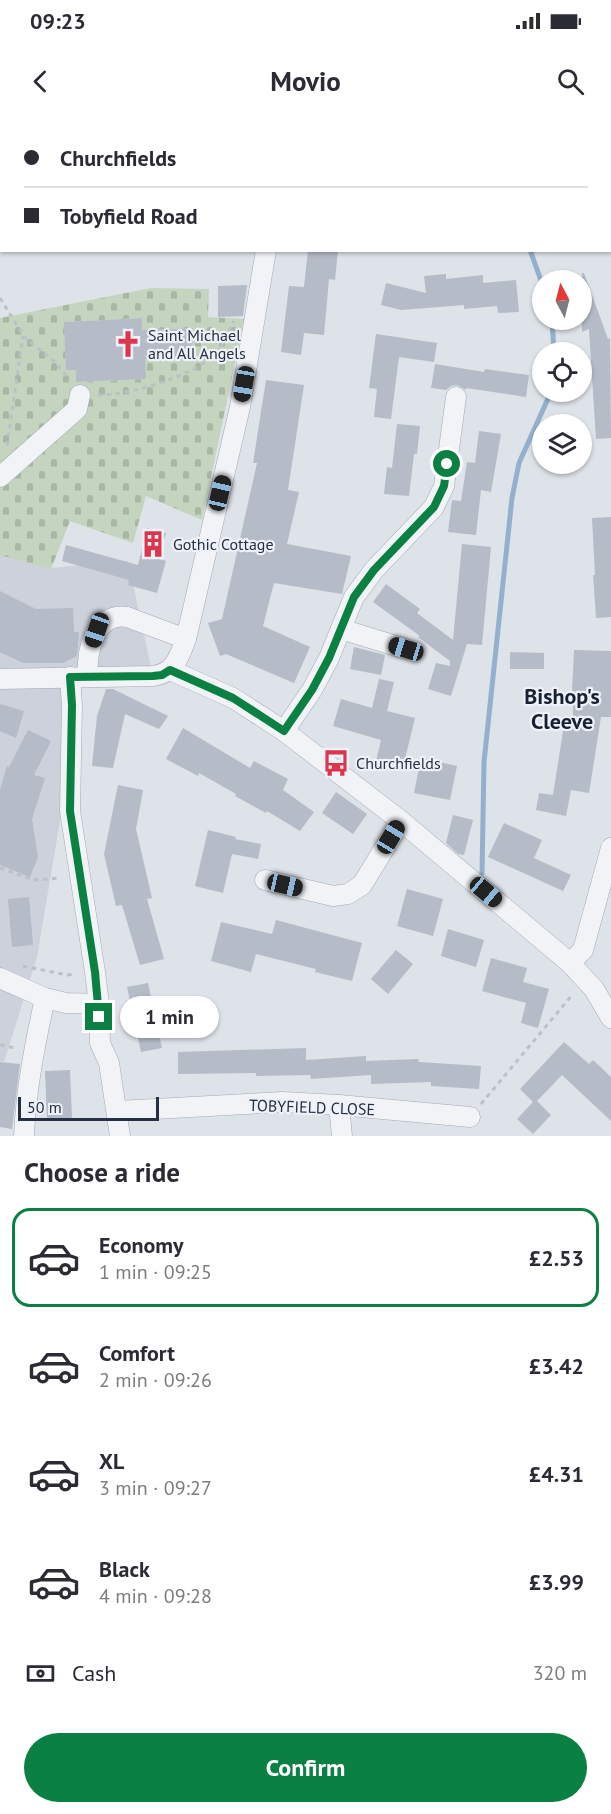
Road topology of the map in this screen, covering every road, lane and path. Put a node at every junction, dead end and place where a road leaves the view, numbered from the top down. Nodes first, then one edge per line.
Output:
1 (266, 252) edge
2 (0, 298) edge
3 (255, 317) junction
4 (23, 335) junction
5 (86, 395) junction
6 (456, 397) dead end
7 (2, 476) edge
8 (341, 629) junction
9 (186, 639) junction
10 (406, 649) dead end
11 (170, 670) junction
12 (79, 676) junction
13 (0, 679) edge
14 (284, 731) junction
15 (401, 821) junction
16 (611, 848) edge
17 (0, 868) edge
18 (81, 876) junction
19 (265, 880) dead end
20 (570, 963) junction
21 (22, 965) dead end
22 (95, 972) junction
23 (0, 978) edge
24 (585, 980) junction
25 (45, 998) junction
26 (99, 1004) junction
27 (611, 1018) edge
28 (339, 1105) junction
29 (117, 1111) junction
30 (470, 1117) joint
31 (24, 1136) edge
32 (120, 1136) edge
33 (342, 1136) edge

1 - 3 street
2 - 4 path
3 - 5 path
3 - 9 street
4 - 5 path
4 - 7 path
5 - 7 street
6 - 8 street
8 - 10 street
8 - 14 street
9 - 11 street
9 - 12 street
11 - 12 street
11 - 14 street
12 - 13 street
12 - 18 street
14 - 15 street
15 - 19 street
15 - 20 street
16 - 20 street
17 - 18 path
18 - 22 street
20 - 24 street
21 - 22 path
22 - 26 street
23 - 25 street
24 - 27 street
24 - 30 path
25 - 26 street
25 - 31 street
26 - 29 street
28 - 29 street, TOBYFIELD CLOSE
28 - 30 street, TOBYFIELD CLOSE
28 - 33 street
29 - 32 street

